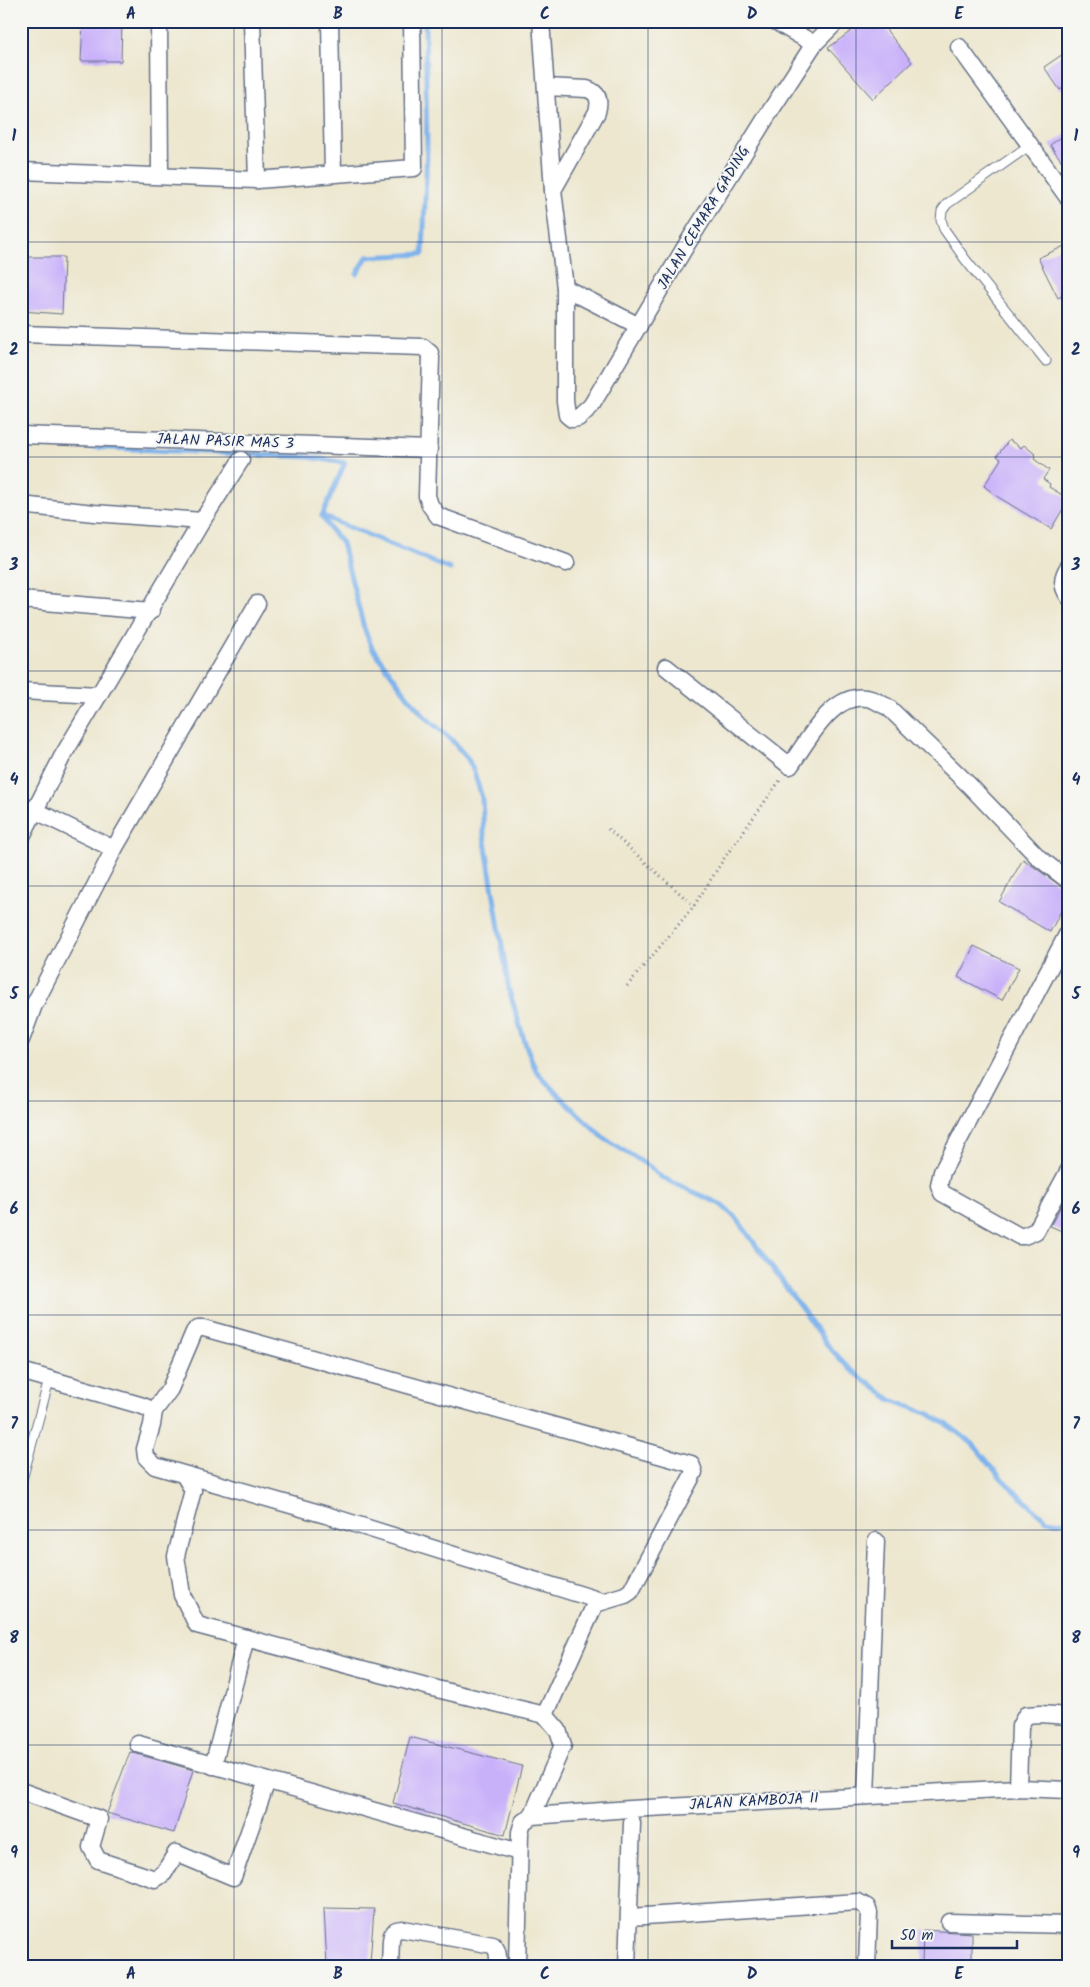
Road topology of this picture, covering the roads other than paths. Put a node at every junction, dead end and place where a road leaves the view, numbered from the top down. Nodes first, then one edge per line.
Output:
1 (160, 21) edge
2 (252, 21) edge
3 (330, 21) edge
4 (412, 21) edge
5 (541, 21) edge
6 (775, 21) edge
7 (837, 21) edge
8 (814, 44) junction
9 (959, 47) dead end
10 (546, 87) junction
11 (1030, 145) junction
12 (21, 171) edge
13 (333, 174) junction
14 (160, 175) junction
15 (257, 180) junction
16 (553, 190) junction
17 (1069, 199) edge
18 (565, 288) junction
19 (639, 326) junction
20 (21, 334) edge
21 (1046, 361) dead end
22 (21, 435) edge
23 (429, 448) junction
24 (242, 460) dead end
25 (21, 505) edge
26 (202, 521) junction
27 (566, 563) dead end
28 (1069, 566) edge
29 (1069, 597) edge
30 (21, 600) edge
31 (257, 604) dead end
32 (151, 611) junction
33 (666, 667) dead end
34 (21, 691) edge
35 (99, 695) junction
36 (28, 809) edge
37 (21, 838) edge
38 (114, 849) junction
39 (1069, 880) edge
40 (1069, 931) edge
41 (28, 1004) edge
42 (21, 1040) edge
43 (1069, 1170) edge
44 (21, 1370) edge
45 (49, 1380) junction
46 (154, 1411) junction
47 (184, 1475) junction
48 (21, 1483) edge
49 (876, 1541) dead end
50 (601, 1601) junction
51 (246, 1638) junction
52 (545, 1715) junction
53 (1069, 1716) edge
54 (138, 1744) dead end
55 (213, 1766) junction
56 (267, 1781) junction
57 (1018, 1788) junction
58 (1069, 1790) edge
59 (21, 1791) edge
60 (866, 1796) junction
61 (532, 1816) junction
62 (632, 1822) dead end
63 (519, 1852) junction
64 (630, 1917) junction
65 (949, 1922) dead end
66 (1069, 1925) edge
67 (390, 1966) edge
68 (498, 1966) edge
69 (516, 1966) edge
70 (627, 1966) edge
71 (867, 1966) edge

1 - 14 street
2 - 15 street
3 - 13 street
4 - 13 street
5 - 10 street
6 - 8 street
7 - 8 street, JALAN CEMARA GADING
8 - 19 street, JALAN CEMARA GADING
9 - 11 street
10 - 16 street
10 - 16 street
11 - 17 street
11 - 21 lane
12 - 14 street
13 - 15 street
14 - 15 street
16 - 18 street
18 - 19 street
18 - 19 street, JALAN CEMARA GADING
20 - 23 street
22 - 23 street, JALAN PASIR MAS 3
23 - 27 street
24 - 26 street
25 - 26 street
26 - 32 street
28 - 29 street
30 - 32 street
31 - 38 street
32 - 35 street
33 - 39 street
34 - 35 street
35 - 36 street
36 - 37 street
36 - 38 street
38 - 41 street
40 - 43 street
41 - 42 street
44 - 45 street
45 - 46 street
45 - 48 lane
46 - 47 street
46 - 50 street
47 - 50 street
47 - 51 street
49 - 60 street
50 - 52 street
51 - 52 street
51 - 55 street
52 - 61 street
53 - 57 street
54 - 55 street
55 - 56 street
56 - 59 street
56 - 63 street
57 - 58 street, JALAN KAMBOJA II
57 - 60 street, JALAN KAMBOJA II
60 - 61 street, JALAN KAMBOJA II
61 - 63 street
62 - 64 street
63 - 69 street
64 - 70 street
64 - 71 street
65 - 66 street
67 - 68 street

